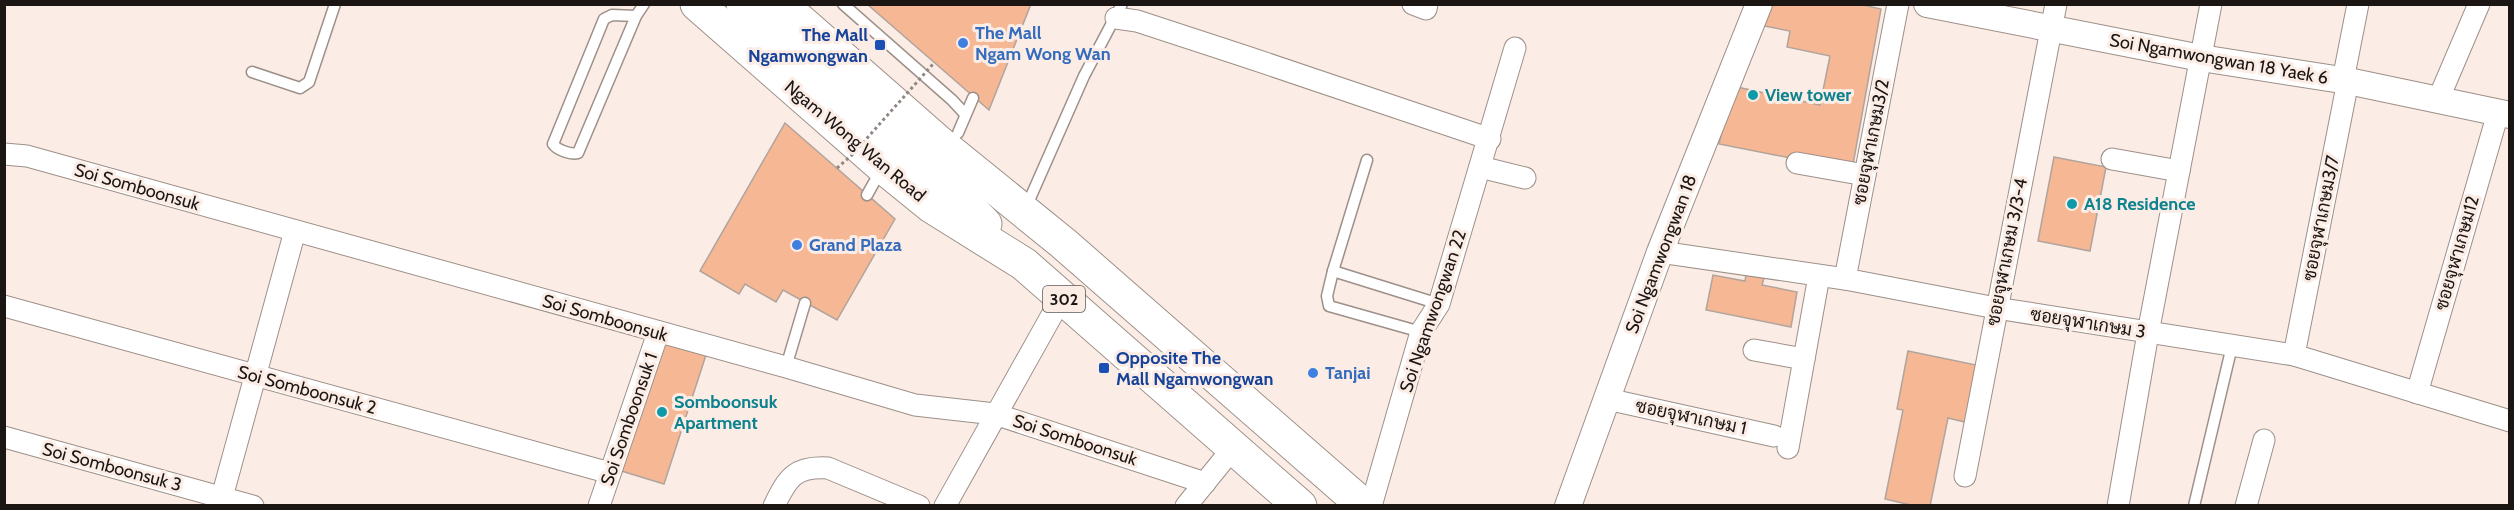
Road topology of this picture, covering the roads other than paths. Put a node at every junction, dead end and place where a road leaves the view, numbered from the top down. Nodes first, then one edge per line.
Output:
1 (335, 4) edge
2 (644, 4) edge
3 (697, 4) edge
4 (743, 4) edge
5 (781, 4) edge
6 (810, 4) edge
7 (843, 4) edge
8 (1413, 4) edge
9 (1427, 4) edge
10 (1898, 4) edge
11 (1927, 4) edge
12 (2211, 4) edge
13 (2358, 4) edge
14 (2479, 4) edge
15 (1753, 6) edge
16 (1119, 11) edge
17 (636, 16) junction
18 (2054, 16) edge
19 (1515, 48) dead end
20 (2201, 58) junction
21 (252, 72) dead end
22 (2346, 80) junction
23 (973, 98) dead end
24 (2438, 100) junction
25 (2504, 114) edge
26 (945, 136) junction
27 (1490, 139) junction
28 (4, 154) edge
29 (2112, 159) dead end
30 (1367, 160) dead end
31 (1797, 163) dead end
32 (1480, 167) junction
33 (2179, 171) junction
34 (1865, 175) junction
35 (1525, 178) dead end
36 (1028, 203) junction
37 (295, 231) junction
38 (1063, 243) junction
39 (1660, 252) junction
40 (1024, 264) junction
41 (1333, 271) junction
42 (1819, 276) junction
43 (1845, 279) junction
44 (1062, 297) junction
45 (806, 303) dead end
46 (1439, 304) junction
47 (4, 306) edge
48 (1996, 308) junction
49 (1421, 332) junction
50 (658, 333) junction
51 (2148, 333) junction
52 (2232, 346) junction
53 (1754, 350) dead end
54 (2294, 355) junction
55 (1804, 359) junction
56 (786, 367) junction
57 (255, 375) junction
58 (2416, 393) junction
59 (1607, 399) junction
60 (995, 414) junction
61 (2510, 421) edge
62 (4, 437) edge
63 (2264, 440) dead end
64 (1233, 448) junction
65 (610, 473) junction
66 (1965, 476) dead end
67 (1205, 483) junction
68 (222, 497) junction
69 (253, 506) edge
70 (599, 506) edge
71 (774, 506) edge
72 (919, 506) edge
73 (945, 506) edge
74 (1186, 506) edge
75 (1300, 506) edge
76 (1364, 506) edge
77 (1371, 506) edge
78 (1568, 506) edge
79 (2118, 506) edge
80 (2194, 506) edge
81 (2246, 506) edge

1 - 21 lane
2 - 17 lane
3 - 40 main road, Ngam Wong Wan Road / 302
4 - 26 main road, Ngam Wong Wan Road / 302
5 - 26 main road, Ngam Wong Wan Road / 302
6 - 26 main road, Ngam Wong Wan Road / 302
7 - 26 lane
8 - 9 street
10 - 34 street, ซอยจุฬาเกษม3/2
11 - 18 street, Soi Ngamwongwan 18 Yaek 6
12 - 20 street
13 - 22 street, ซอยจุฬาเกษม3/7
14 - 24 street
15 - 39 street, Soi Ngamwongwan 18
16 - 27 street
16 - 36 lane
17 - 17 lane
18 - 20 street, Soi Ngamwongwan 18 Yaek 6
18 - 48 street, ซอยจุฬาเกษม 3/3-4
19 - 27 street, Soi Ngamwongwan 22
20 - 22 street, Soi Ngamwongwan 18 Yaek 6
20 - 33 street
22 - 24 street, Soi Ngamwongwan 18 Yaek 6
22 - 54 street, ซอยจุฬาเกษม3/7
23 - 26 lane
24 - 25 street, Soi Ngamwongwan 18 Yaek 6
25 - 58 street, ซอยจุฬาเกษม12
26 - 36 main road, Ngam Wong Wan Road / 302
26 - 38 main road, Ngam Wong Wan Road / 302
26 - 40 main road, Ngam Wong Wan Road / 302
27 - 32 street, Soi Ngamwongwan 22
28 - 37 street, Soi Somboonsuk
29 - 33 street
30 - 41 lane
31 - 34 street
32 - 35 street
32 - 46 street, Soi Ngamwongwan 22
33 - 51 street
34 - 43 street, ซอยจุฬาเกษม3/2
36 - 38 main road, Ngam Wong Wan Road / 302
37 - 50 street, Soi Somboonsuk
37 - 57 street
38 - 76 main road, Ngam Wong Wan Road / 302
39 - 42 street, ซอยจุฬาเกษม 3
39 - 59 street, Soi Ngamwongwan 18
40 - 44 main road, Ngam Wong Wan Road / 302
41 - 46 lane
41 - 49 lane
42 - 43 street, ซอยจุฬาเกษม 3
42 - 55 street
43 - 48 street, ซอยจุฬาเกษม 3
44 - 60 street
44 - 64 main road, Ngam Wong Wan Road / 302
45 - 56 lane
46 - 49 street, Soi Ngamwongwan 22
47 - 57 street, Soi Somboonsuk 2
48 - 51 street, ซอยจุฬาเกษม 3
48 - 66 street, ซอยจุฬาเกษม 3/3-4
49 - 77 street, Soi Ngamwongwan 22
50 - 56 street, Soi Somboonsuk
50 - 65 street, Soi Somboonsuk 1
51 - 52 street, ซอยจุฬาเกษม 3
51 - 79 street
52 - 54 street, ซอยจุฬาเกษม 3
52 - 80 lane
53 - 55 street
54 - 58 street, ซอยจุฬาเกษม 3
55 - 59 street, ซอยจุฬาเกษม 1
56 - 60 street, Soi Somboonsuk
57 - 65 street, Soi Somboonsuk 2
57 - 68 street
58 - 61 street, ซอยจุฬาเกษม 3
59 - 78 street, Soi Ngamwongwan 18
60 - 67 street, Soi Somboonsuk
60 - 73 street
62 - 68 street, Soi Somboonsuk 3
63 - 81 street
64 - 67 street
64 - 75 main road, Ngam Wong Wan Road / 302
65 - 70 street, Soi Somboonsuk 1
67 - 74 street
68 - 69 street, Soi Somboonsuk 3
71 - 72 street

